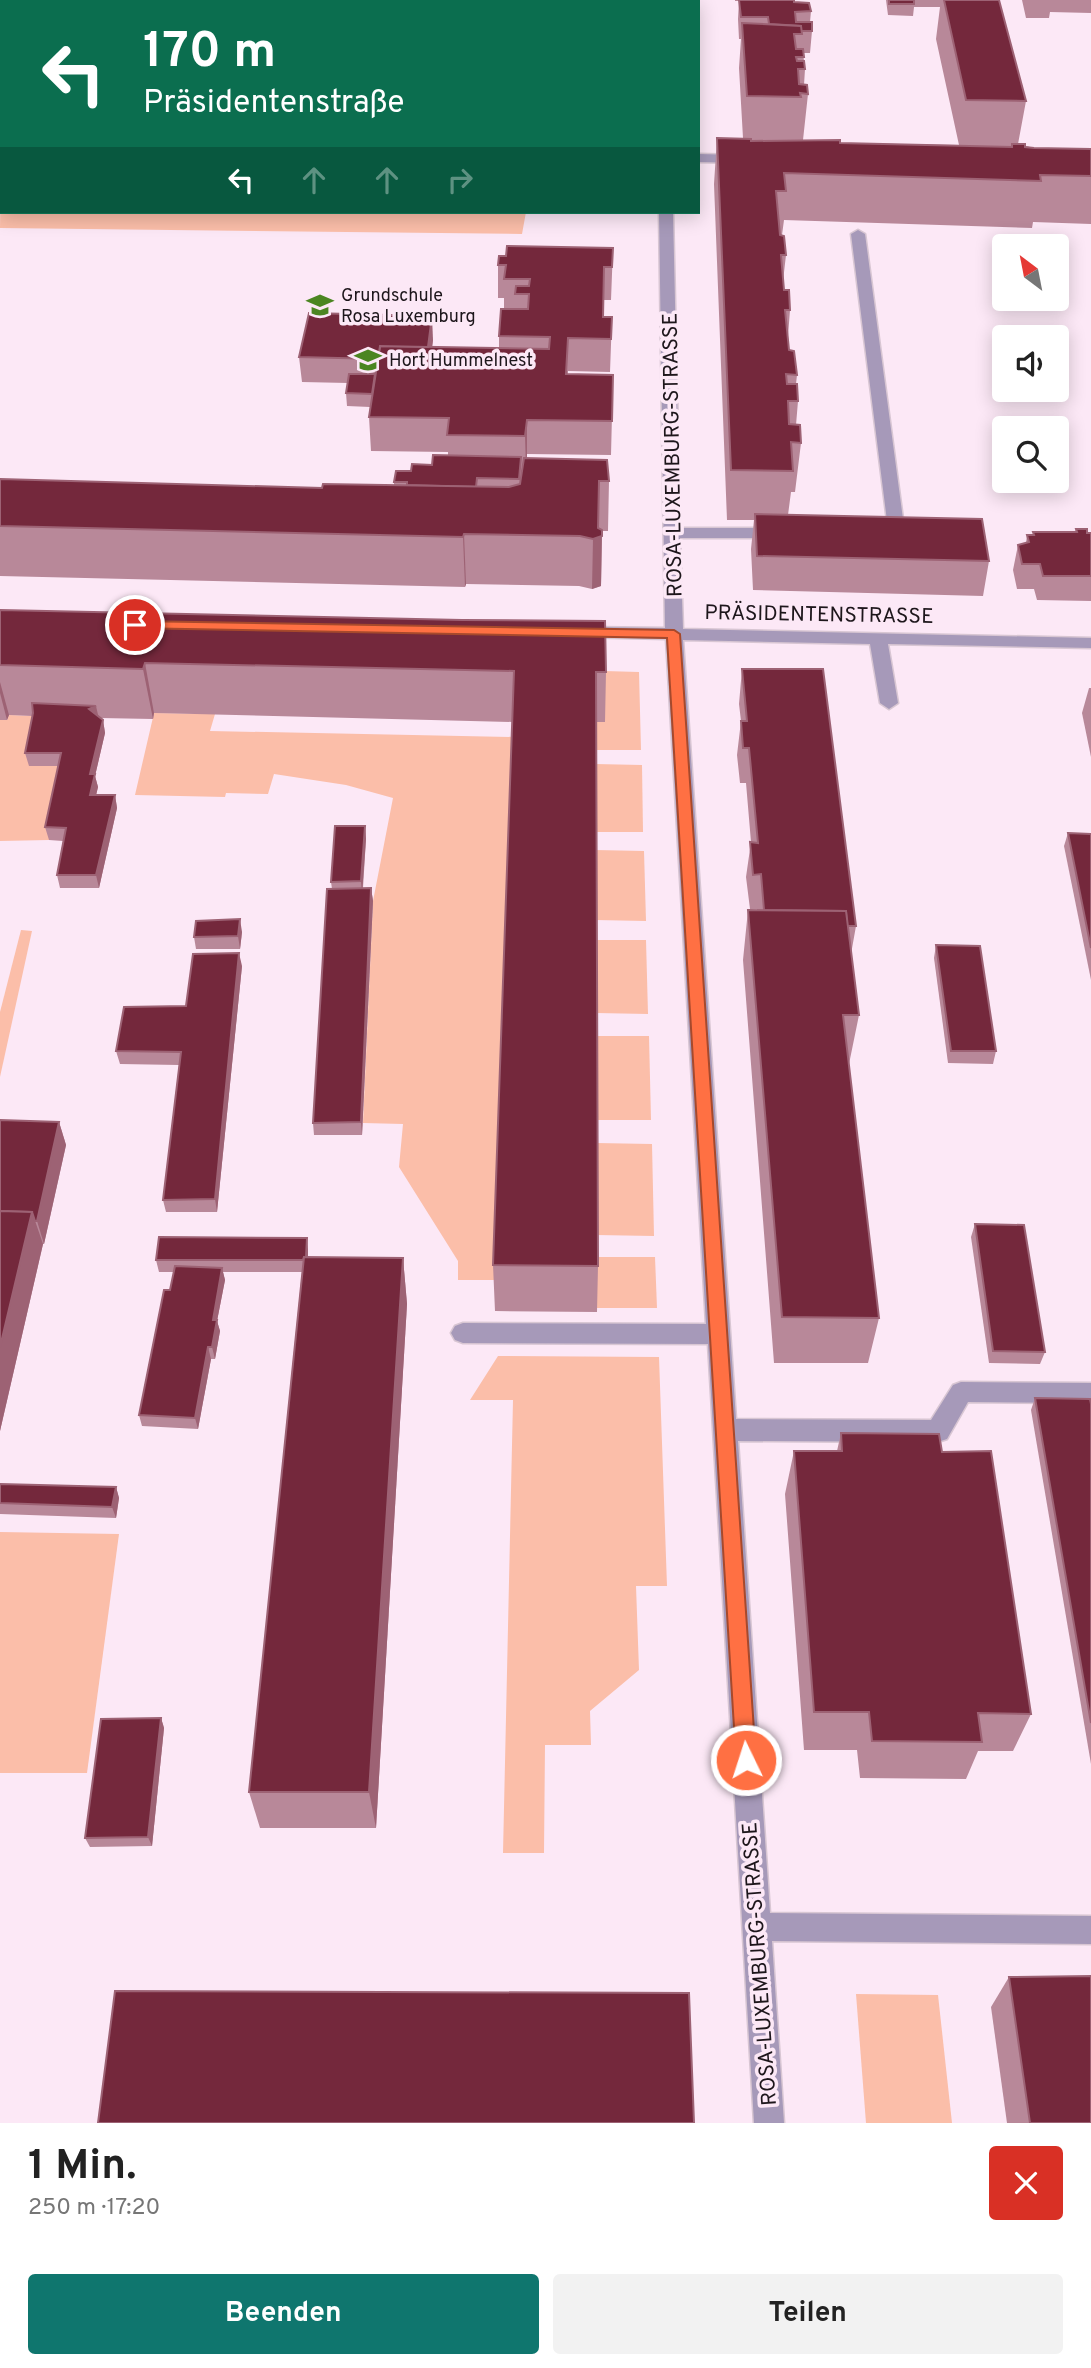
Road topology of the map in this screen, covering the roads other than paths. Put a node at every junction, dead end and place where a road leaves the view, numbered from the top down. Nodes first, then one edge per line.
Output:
1 (700, 158) edge
2 (753, 160) edge
3 (666, 214) edge
4 (858, 234) dead end
5 (674, 533) junction
6 (799, 534) edge
7 (869, 534) edge
8 (564, 632) edge
9 (674, 634) junction
10 (878, 638) junction
11 (1091, 643) edge
12 (889, 703) dead end
13 (463, 1333) dead end
14 (719, 1334) junction
15 (1091, 1393) edge
16 (725, 1430) junction
17 (757, 1927) junction
18 (1091, 1930) edge
19 (769, 2123) edge

1 - 2 street
3 - 5 street, ROSA-LUXEMBURG-STRASSE
4 - 7 street
5 - 6 street
5 - 9 street, ROSA-LUXEMBURG-STRASSE
8 - 9 street, PRÄSIDENTENSTRASSE
9 - 10 street, PRÄSIDENTENSTRASSE
9 - 14 street, ROSA-LUXEMBURG-STRASSE
10 - 11 street, PRÄSIDENTENSTRASSE
10 - 12 street
13 - 14 street
14 - 16 street, ROSA-LUXEMBURG-STRASSE
15 - 16 street
16 - 17 street, ROSA-LUXEMBURG-STRASSE
17 - 18 street
17 - 19 street, ROSA-LUXEMBURG-STRASSE

